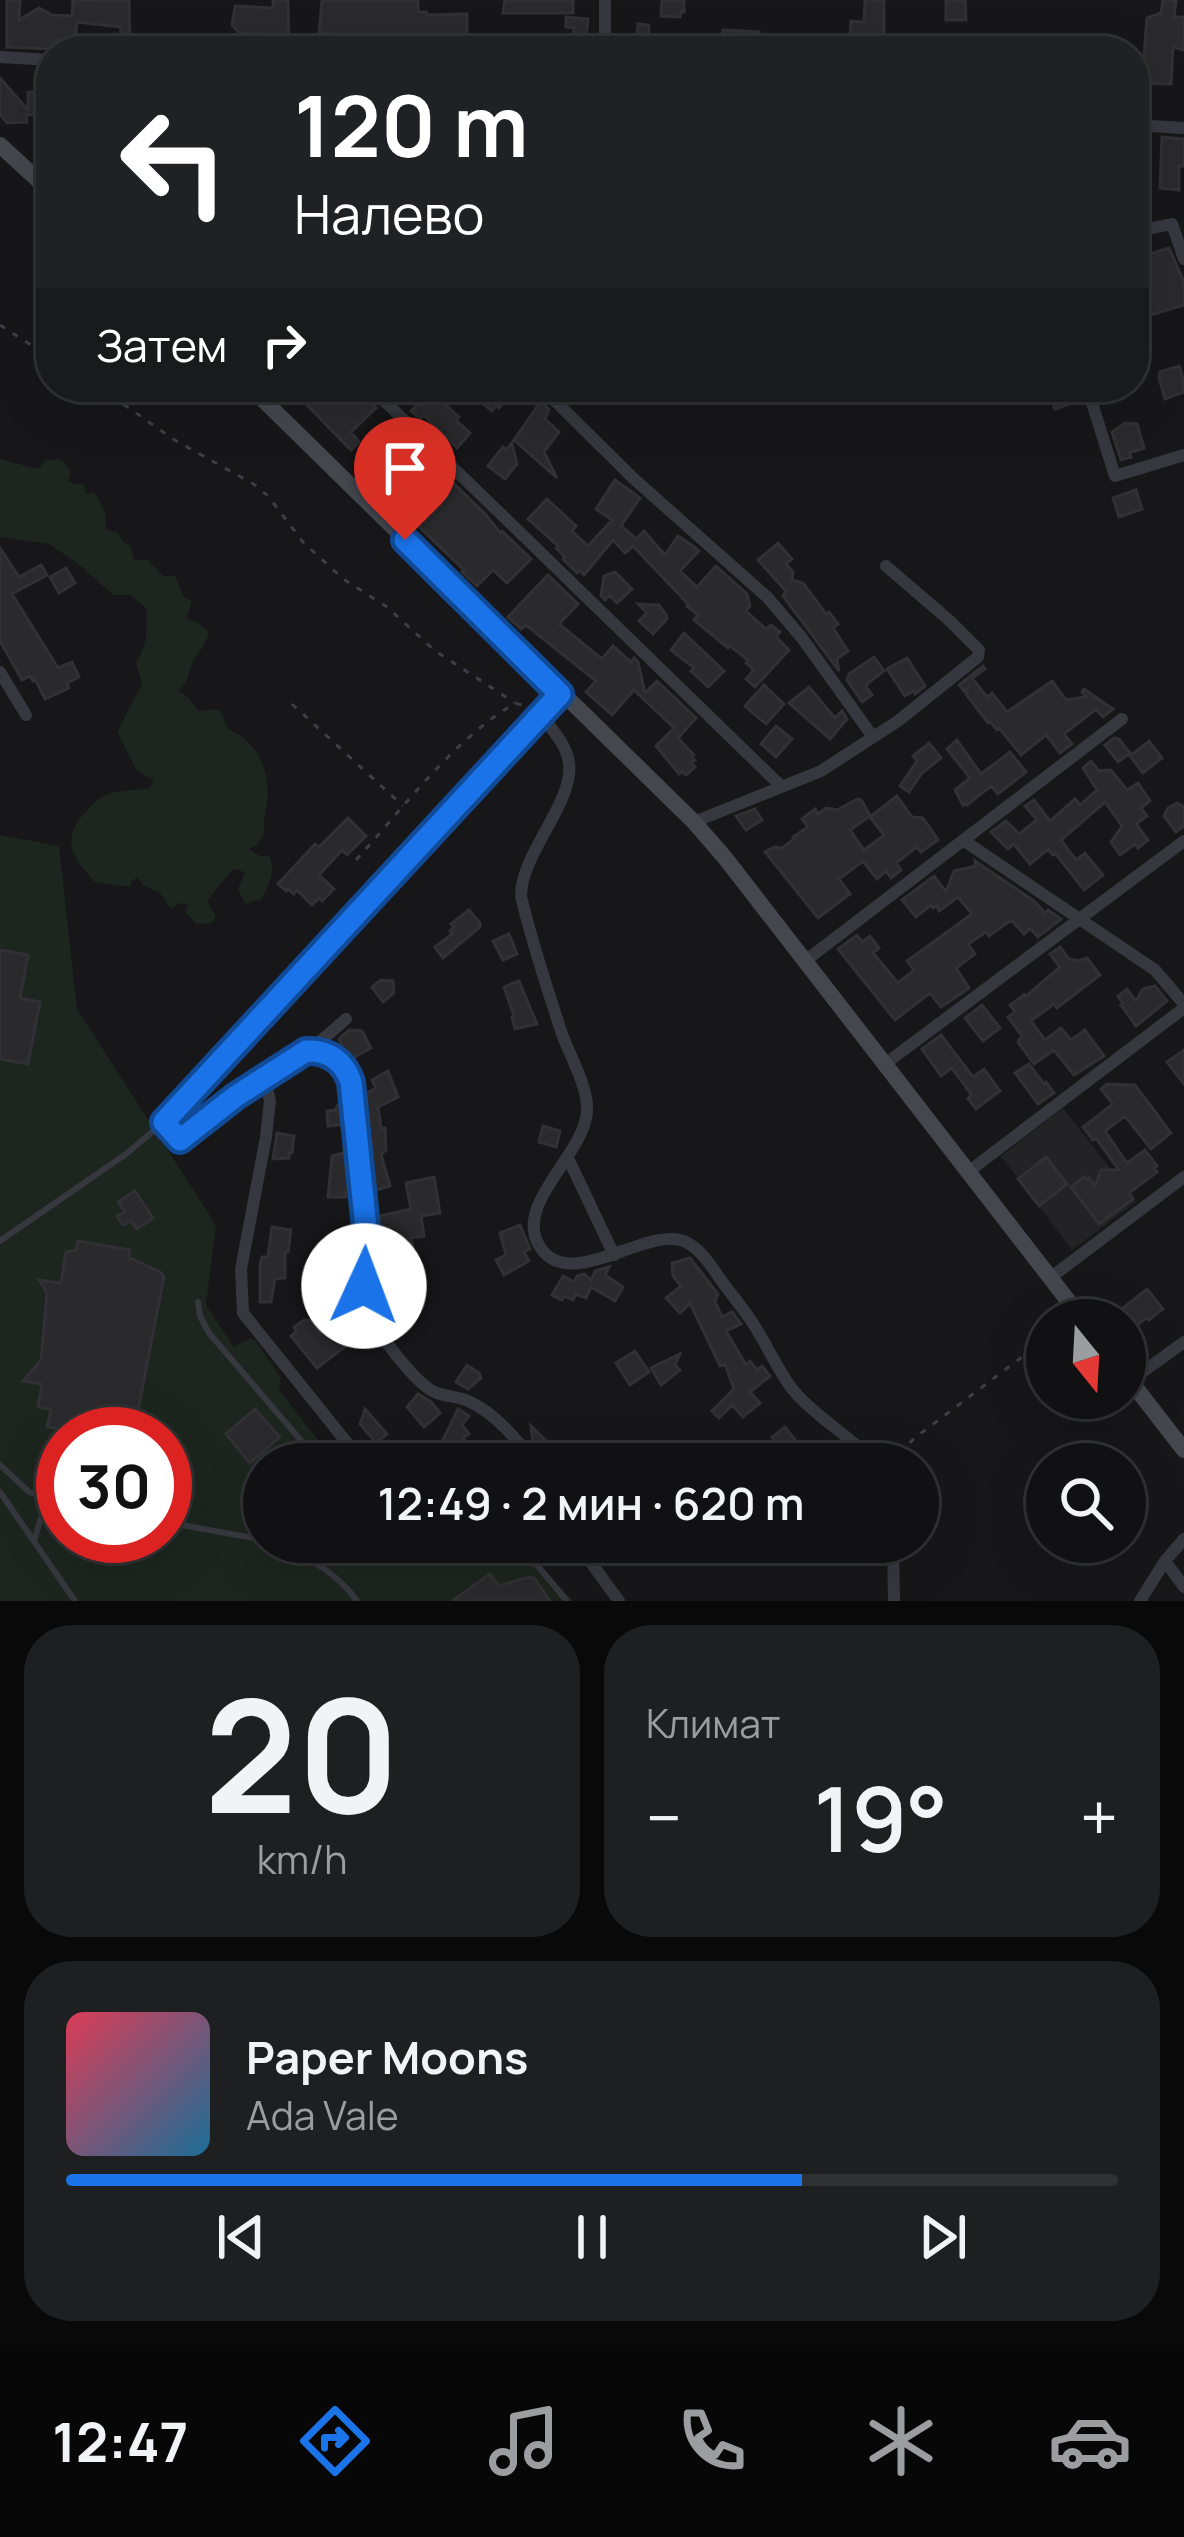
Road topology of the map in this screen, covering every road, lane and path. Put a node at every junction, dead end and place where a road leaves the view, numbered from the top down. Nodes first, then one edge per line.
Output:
1 (604, 0) edge
2 (605, 36) edge
3 (0, 57) edge
4 (36, 59) edge
5 (1149, 126) edge
6 (1184, 128) edge
7 (0, 145) edge
8 (36, 178) edge
9 (1149, 229) edge
10 (1184, 259) edge
11 (0, 325) edge
12 (36, 348) edge
13 (120, 402) edge
14 (265, 402) edge
15 (385, 402) edge
16 (556, 402) edge
17 (1092, 402) edge
18 (1184, 455) edge
19 (886, 566) dead end
20 (0, 672) edge
21 (560, 694) junction
22 (514, 703) junction
23 (292, 704) dead end
24 (541, 714) junction
25 (26, 715) dead end
26 (1122, 719) dead end
27 (873, 737) junction
28 (781, 786) junction
29 (404, 807) junction
30 (694, 822) junction
31 (963, 840) junction
32 (1184, 842) edge
33 (356, 860) dead end
34 (1082, 918) junction
35 (805, 961) junction
36 (1184, 1006) edge
37 (346, 1019) dead end
38 (306, 1051) junction
39 (884, 1064) junction
40 (265, 1079) junction
41 (164, 1122) junction
42 (568, 1158) junction
43 (968, 1172) junction
44 (1184, 1177) edge
45 (0, 1241) edge
46 (614, 1255) junction
47 (1050, 1278) junction
48 (1066, 1299) edge
49 (198, 1302) dead end
50 (1184, 1342) edge
51 (1026, 1354) edge
52 (1146, 1366) edge
53 (1146, 1401) edge
54 (303, 1443) edge
55 (347, 1443) edge
56 (519, 1443) edge
57 (849, 1443) edge
58 (909, 1443) edge
59 (1184, 1450) edge
60 (0, 1465) edge
61 (0, 1492) edge
62 (36, 1494) edge
63 (192, 1527) edge
64 (36, 1534) edge
65 (243, 1537) edge
66 (1184, 1539) edge
67 (34, 1541) junction
68 (1165, 1562) junction
69 (314, 1563) edge
70 (534, 1563) edge
71 (591, 1563) edge
72 (893, 1563) edge
73 (1184, 1587) edge
74 (75, 1601) edge
75 (357, 1601) edge
76 (567, 1601) edge
77 (619, 1601) edge
78 (894, 1601) edge
79 (1140, 1601) edge

1 - 2 street
3 - 4 street
5 - 6 street
7 - 8 main road
9 - 10 street
11 - 12 path
13 - 22 path
14 - 21 main road
15 - 28 street
16 - 27 street
17 - 18 street
19 - 27 street
20 - 25 street
21 - 24 street
21 - 30 main road
22 - 24 path
22 - 29 path
23 - 29 path
24 - 41 street
24 - 42 street
26 - 31 street
27 - 28 street
28 - 30 street
29 - 33 path
30 - 35 main road
31 - 34 street
31 - 35 street
32 - 34 street
34 - 36 street
34 - 39 street
35 - 39 main road
36 - 43 street
37 - 38 street
38 - 40 street
38 - 56 street
39 - 43 main road
40 - 41 street
40 - 55 street
41 - 45 lane
42 - 46 street
42 - 46 street
43 - 47 main road
44 - 47 street
46 - 57 street
47 - 48 main road
49 - 54 lane
50 - 52 street
51 - 58 path
53 - 59 main road
60 - 62 lane
61 - 67 lane
63 - 65 lane
64 - 67 lane
66 - 68 street
67 - 74 lane
68 - 73 street
68 - 79 street
69 - 75 lane
70 - 76 lane
71 - 77 street
72 - 78 street

